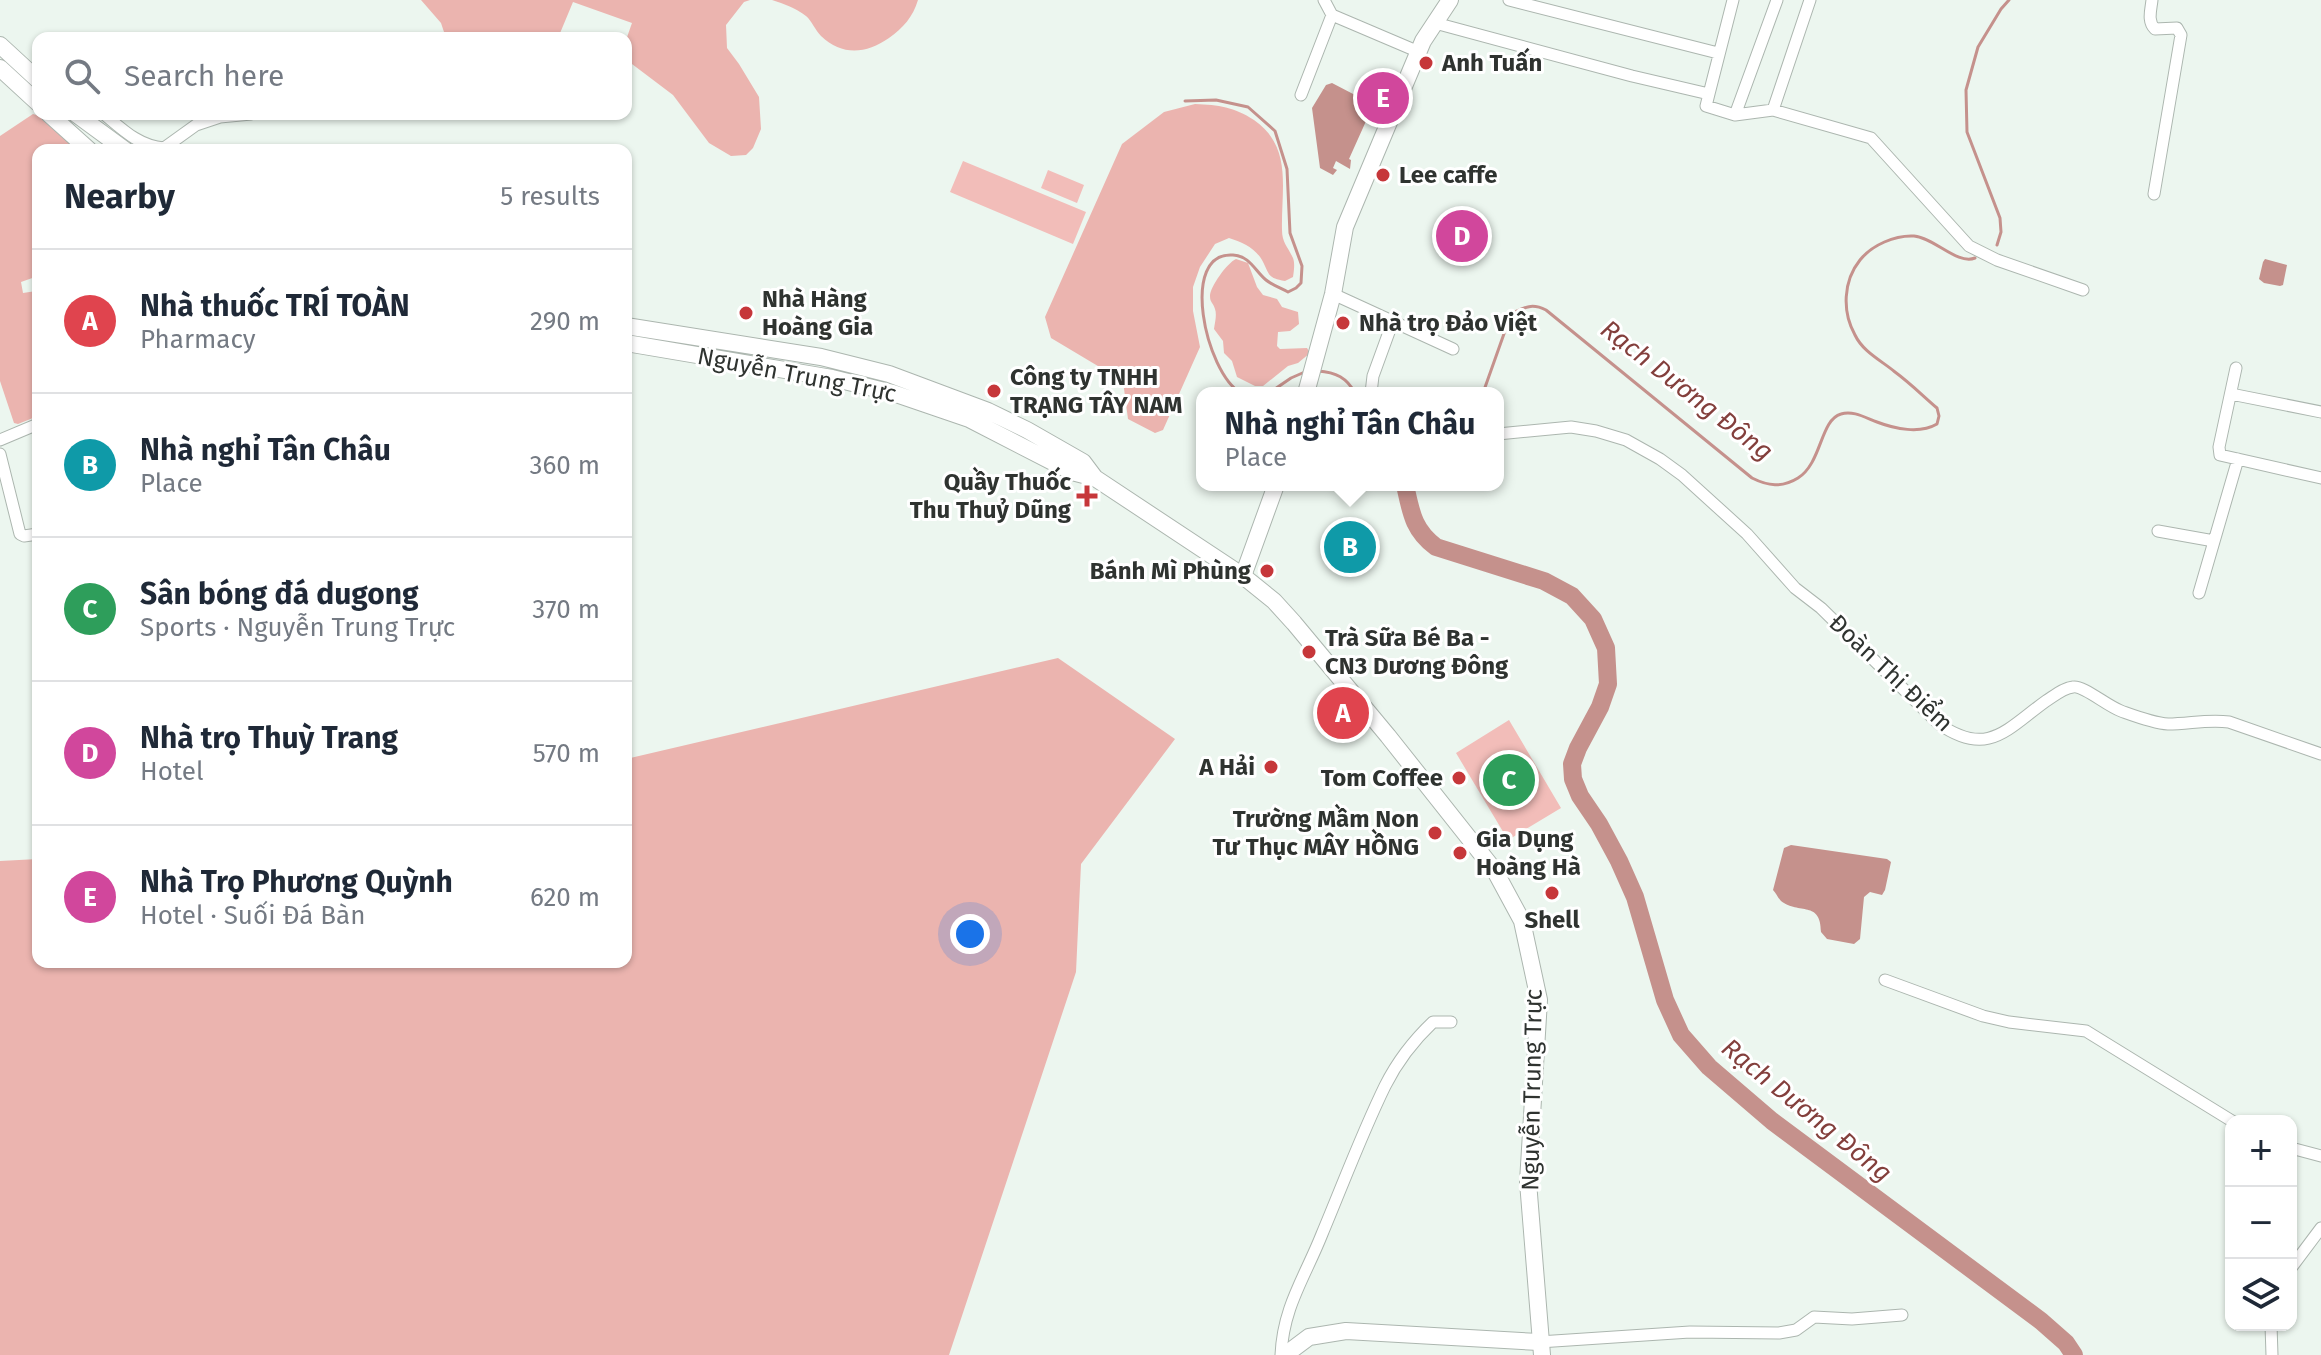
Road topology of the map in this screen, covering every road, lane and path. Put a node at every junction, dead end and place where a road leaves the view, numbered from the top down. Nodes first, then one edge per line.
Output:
1 (1324, 0) edge
2 (1450, 0) edge
3 (1509, 0) edge
4 (1733, 0) edge
5 (1777, 0) edge
6 (1810, 0) edge
7 (2152, 0) edge
8 (1332, 15) junction
9 (1435, 23) junction
10 (0, 45) edge
11 (1419, 52) junction
12 (1718, 53) junction
13 (0, 68) edge
14 (32, 74) edge
15 (1709, 94) junction
16 (1301, 95) dead end
17 (32, 97) edge
18 (1773, 110) junction
19 (1735, 115) junction
20 (56, 120) edge
21 (84, 120) edge
22 (111, 120) edge
23 (211, 120) edge
24 (82, 144) edge
25 (117, 144) edge
26 (145, 144) edge
27 (170, 144) edge
28 (2154, 194) dead end
29 (2083, 290) dead end
30 (1333, 294) junction
31 (1393, 321) junction
32 (632, 327) edge
33 (632, 344) edge
34 (1453, 349) dead end
35 (2236, 368) dead end
36 (1308, 387) edge
37 (1372, 387) edge
38 (2231, 394) junction
39 (2321, 412) edge
40 (32, 427) edge
41 (1504, 433) edge
42 (0, 440) edge
43 (0, 454) edge
44 (2238, 459) junction
45 (1095, 478) junction
46 (2321, 478) edge
47 (1274, 491) edge
48 (2158, 531) dead end
49 (32, 535) edge
50 (2214, 541) junction
51 (1243, 576) junction
52 (2199, 593) dead end
53 (2321, 754) edge
54 (1885, 980) dead end
55 (1451, 1022) dead end
56 (2225, 1117) edge
57 (2297, 1150) edge
58 (2321, 1156) edge
59 (2321, 1228) edge
60 (2297, 1260) edge
61 (1902, 1315) dead end
62 (2271, 1331) edge
63 (1540, 1348) edge
64 (1283, 1355) edge
65 (2272, 1355) edge

1 - 8 street
2 - 9 main road
3 - 12 street
4 - 12 street
5 - 19 street
6 - 18 street
7 - 28 street
8 - 11 street
8 - 16 street
9 - 11 main road
9 - 15 street
10 - 14 main road
11 - 30 main road
12 - 15 street
13 - 17 main road
15 - 19 street
18 - 19 street
18 - 29 street
20 - 24 main road
21 - 25 main road
22 - 26 street
23 - 27 street
30 - 31 street
30 - 36 main road
31 - 34 street
31 - 37 street
32 - 45 main road, Nguyễn Trung Trực
33 - 45 main road, Nguyễn Trung Trực
35 - 38 street
38 - 39 street
38 - 44 street
40 - 42 street
41 - 53 street, Đoàn Thị Điểm
43 - 49 street
44 - 46 street
44 - 50 street
45 - 51 main road, Nguyễn Trung Trực
47 - 51 main road
48 - 50 street
50 - 52 street
51 - 63 main road, Nguyễn Trung Trực
54 - 56 street
55 - 64 street
57 - 58 street
59 - 60 street
61 - 63 street
62 - 65 street
63 - 64 main road

